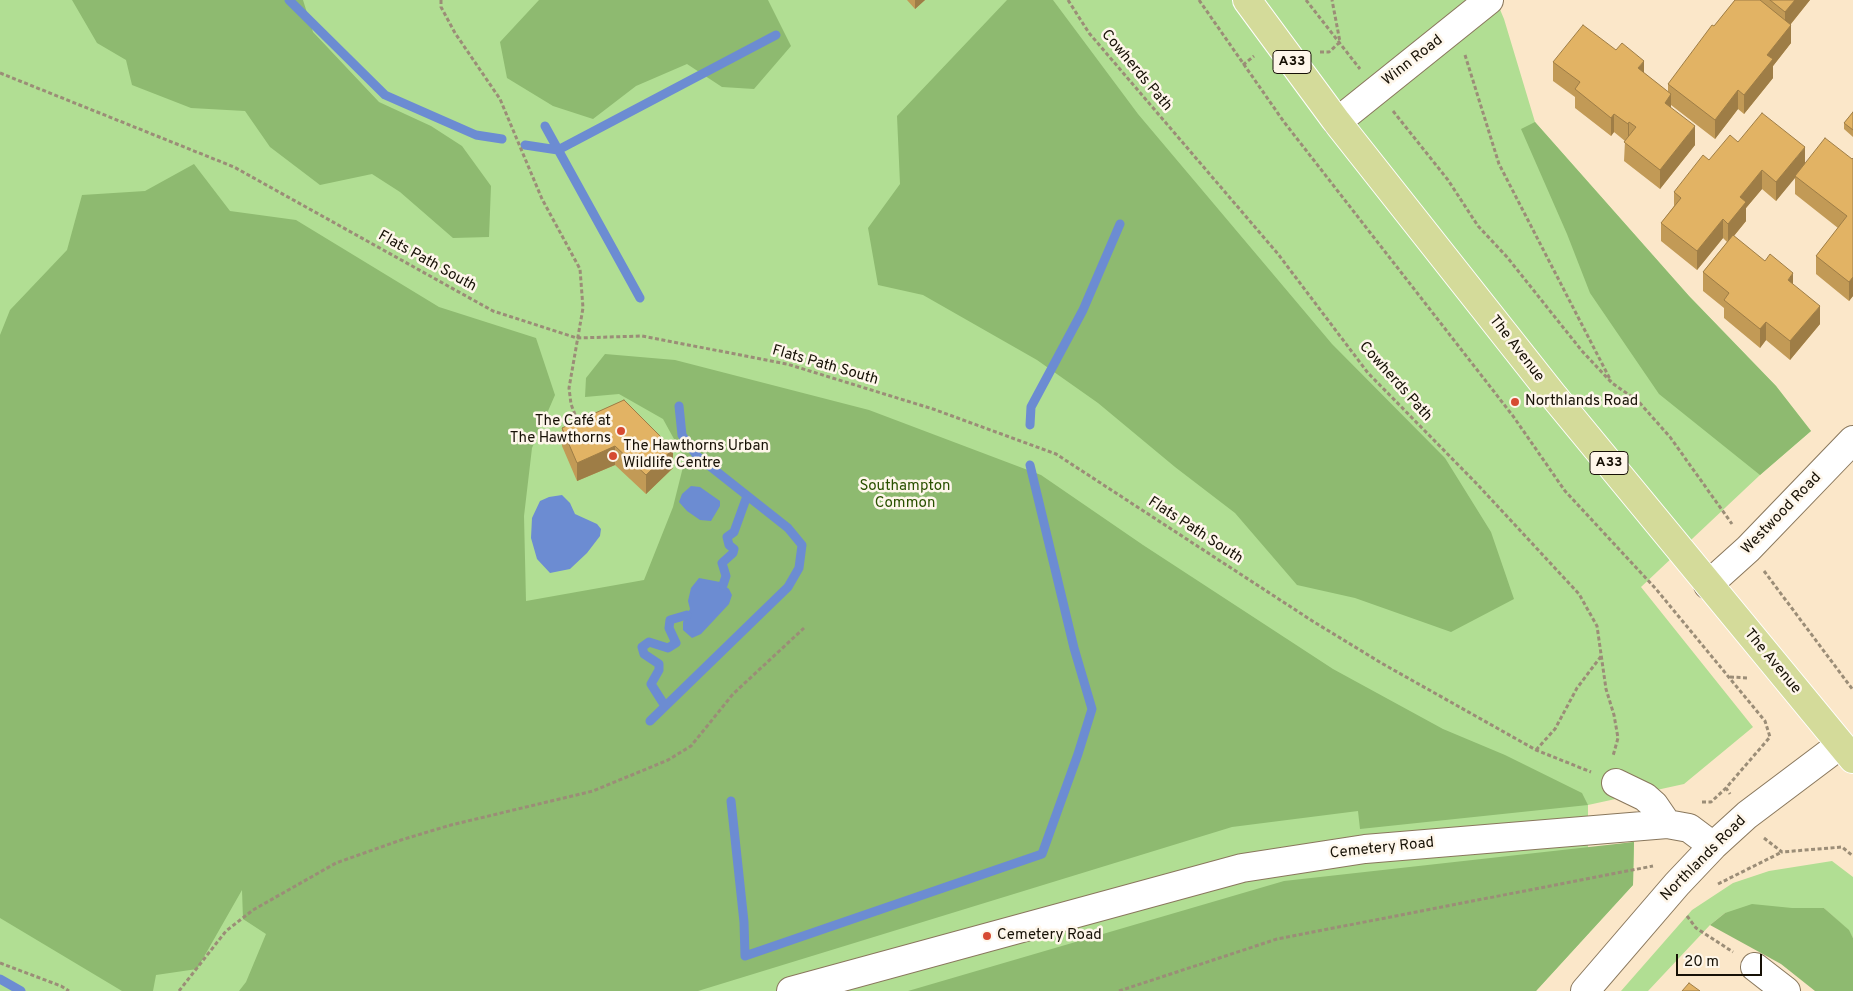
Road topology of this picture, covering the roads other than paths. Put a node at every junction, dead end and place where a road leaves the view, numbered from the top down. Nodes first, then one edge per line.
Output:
1 (1489, 0) edge
2 (1245, 1) edge
3 (1336, 122) junction
4 (1853, 440) edge
5 (1708, 585) junction
6 (1847, 752) edge
7 (1608, 773) road end
8 (1666, 824) junction
9 (1713, 846) junction
10 (1755, 967) dead end
11 (791, 991) edge
12 (1585, 991) edge
13 (1786, 991) edge

1 - 3 street, Winn Road
2 - 3 main road, The Avenue / A33
3 - 5 main road, The Avenue / A33
4 - 5 street, Westwood Road
5 - 6 main road, The Avenue / A33
6 - 9 street, Northlands Road
7 - 8 street
8 - 9 street, Cemetery Road
8 - 11 street, Cemetery Road
9 - 12 street, Northlands Road
10 - 13 street

